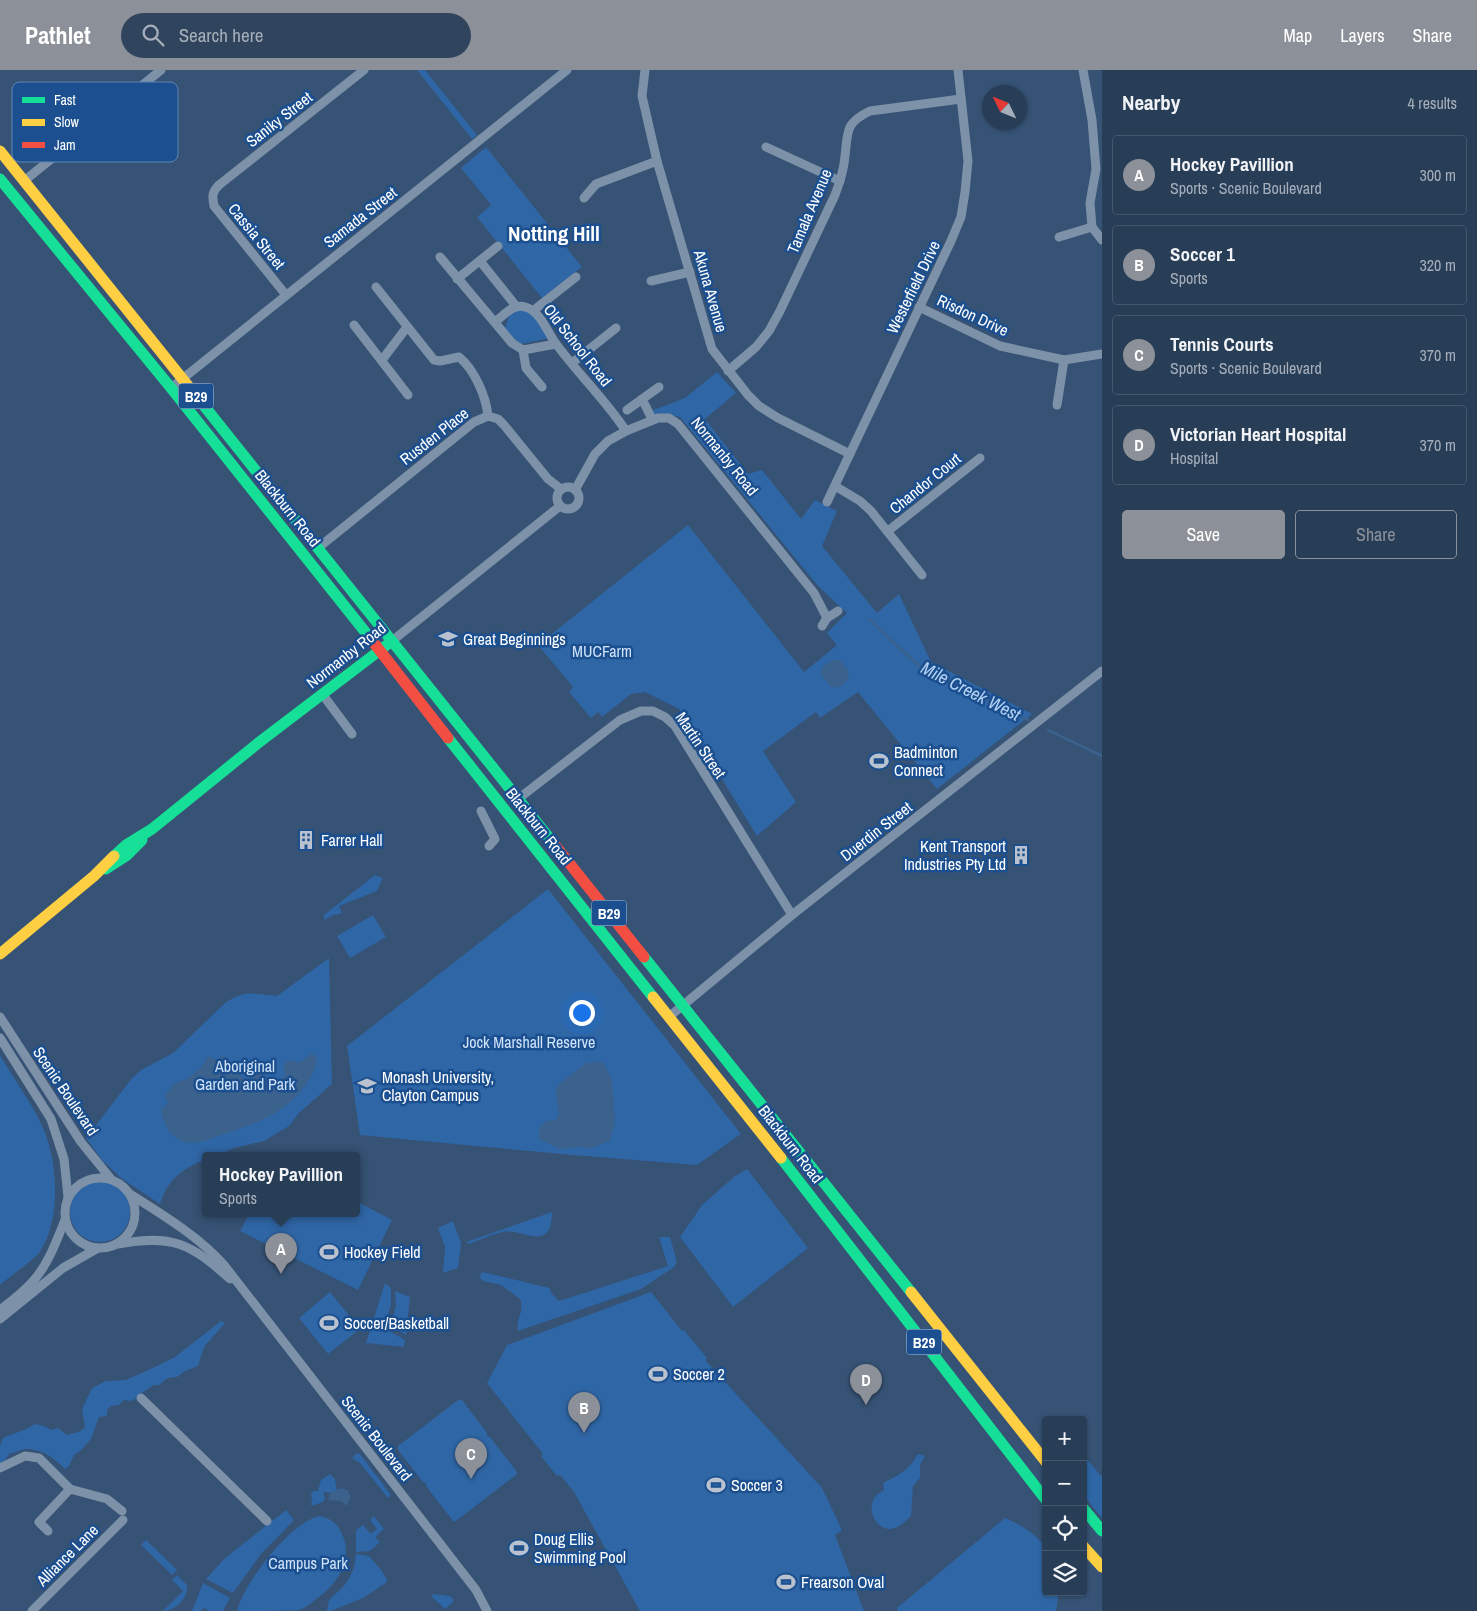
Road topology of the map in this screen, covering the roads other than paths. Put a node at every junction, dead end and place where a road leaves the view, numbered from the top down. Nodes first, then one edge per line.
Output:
1 (161, 70) edge
2 (364, 70) edge
3 (567, 70) edge
4 (645, 70) edge
5 (958, 70) edge
6 (1083, 70) edge
7 (149, 73) edge
8 (139, 82) edge
9 (961, 100) junction
10 (766, 147) dead end
11 (0, 151) edge
12 (657, 161) junction
13 (46, 162) edge
14 (1099, 170) edge
15 (0, 179) edge
16 (24, 181) junction
17 (840, 181) junction
18 (213, 192) joint
19 (584, 198) dead end
20 (1092, 227) junction
21 (1059, 237) dead end
22 (1102, 240) edge
23 (498, 246) dead end
24 (440, 257) dead end
25 (480, 261) junction
26 (690, 272) junction
27 (576, 277) dead end
28 (458, 279) junction
29 (651, 282) dead end
30 (376, 287) dead end
31 (286, 295) junction
32 (516, 306) junction
33 (919, 307) junction
34 (534, 310) junction
35 (496, 321) junction
36 (354, 325) dead end
37 (407, 327) junction
38 (616, 328) dead end
39 (556, 344) junction
40 (523, 350) junction
41 (1102, 354) edge
42 (382, 360) junction
43 (1064, 360) junction
44 (572, 363) junction
45 (728, 371) junction
46 (183, 379) junction
47 (542, 387) dead end
48 (659, 387) dead end
49 (171, 388) junction
50 (408, 395) dead end
51 (642, 399) junction
52 (1057, 405) dead end
53 (627, 410) dead end
54 (488, 416) junction
55 (652, 419) junction
56 (626, 431) junction
57 (850, 454) junction
58 (980, 458) dead end
59 (835, 486) junction
60 (561, 489) junction
61 (575, 490) junction
62 (828, 502) dead end
63 (560, 506) junction
64 (888, 531) junction
65 (318, 548) junction
66 (922, 575) dead end
67 (838, 611) dead end
68 (392, 641) junction
69 (380, 650) junction
70 (1102, 671) edge
71 (323, 695) junction
72 (352, 734) dead end
73 (518, 799) junction
74 (481, 810) dead end
75 (489, 846) dead end
76 (792, 915) junction
77 (0, 954) edge
78 (683, 1005) junction
79 (670, 1016) junction
80 (0, 1017) edge
81 (0, 1038) edge
82 (26, 1057) junction
83 (16, 1064) junction
84 (111, 1179) junction
85 (130, 1194) junction
86 (68, 1197) junction
87 (65, 1220) junction
88 (118, 1244) junction
89 (98, 1248) junction
90 (239, 1286) junction
91 (0, 1310) edge
92 (0, 1319) edge
93 (141, 1398) dead end
94 (1042, 1457) edge
95 (1042, 1461) edge
96 (1043, 1461) edge
97 (0, 1468) edge
98 (1022, 1470) junction
99 (1030, 1480) junction
100 (70, 1489) junction
101 (1042, 1495) edge
102 (1087, 1513) edge
103 (267, 1521) dead end
104 (48, 1531) dead end
105 (1102, 1531) edge
106 (1087, 1550) edge
107 (1102, 1567) edge
108 (32, 1611) edge
109 (487, 1611) edge

1 - 7 street
2 - 18 street, Saniky Street
3 - 31 street, Samada Street
4 - 12 street, Akuna Avenue
5 - 9 street, Westerfield Drive
6 - 14 street
7 - 8 street
9 - 17 street, Tamala Avenue
9 - 33 street, Westerfield Drive
10 - 17 street
11 - 16 main road, Blackburn Road / B29
12 - 19 street
12 - 26 street, Akuna Avenue
13 - 16 street
14 - 20 street
15 - 49 main road, Blackburn Road / B29
16 - 46 main road, Blackburn Road / B29
17 - 45 street, Tamala Avenue
18 - 31 street, Cassia Street
20 - 21 street
20 - 22 street
23 - 25 street
24 - 28 street
25 - 28 street
25 - 32 street
26 - 29 street
26 - 45 street, Akuna Avenue
27 - 34 street
28 - 35 street
30 - 37 street
31 - 46 street, Samada Street
32 - 34 street, Old School Road
32 - 35 street
33 - 43 street, Risdon Drive
33 - 57 street, Westerfield Drive
34 - 39 street, Old School Road
35 - 40 street
36 - 42 street
37 - 42 street
37 - 54 street
38 - 44 street
39 - 40 street
39 - 44 street, Old School Road
40 - 47 street
41 - 43 street, Risdon Drive
42 - 50 street
43 - 52 street
44 - 56 street, Old School Road
45 - 57 street, Akuna Avenue
46 - 49 street, Samada Street
46 - 65 main road, Blackburn Road / B29
48 - 51 street
49 - 69 main road, Blackburn Road / B29
51 - 53 street
51 - 55 street
54 - 60 street, Rusden Place
54 - 65 street, Rusden Place
55 - 56 street
55 - 67 street, Normanby Road
56 - 61 street
57 - 59 street, Westerfield Drive
58 - 64 street, Chandor Court
59 - 62 street, Westerfield Drive
59 - 64 street
60 - 61 street
60 - 63 street
61 - 63 street
63 - 68 street, Normanby Road
64 - 66 street
65 - 68 main road, Blackburn Road / B29
68 - 69 main road, Normanby Road
68 - 73 main road, Blackburn Road / B29
69 - 71 main road, Normanby Road
69 - 79 main road, Blackburn Road / B29
70 - 76 street, Duerdin Street
71 - 72 street
71 - 77 main road, Normanby Road
73 - 76 street, Martin Street
73 - 78 main road, Blackburn Road / B29
74 - 75 street
76 - 78 street, Duerdin Street
78 - 79 street, Duerdin Street
78 - 94 main road, Blackburn Road / B29
79 - 98 main road, Blackburn Road / B29
80 - 82 street, Scenic Boulevard
81 - 83 street, Scenic Boulevard
82 - 83 street
82 - 84 street, Scenic Boulevard
83 - 86 street, Scenic Boulevard
84 - 85 street
84 - 86 street
85 - 88 street
85 - 90 street, Scenic Boulevard
86 - 87 street
87 - 89 street
87 - 91 street
88 - 89 street
88 - 90 street, Scenic Boulevard
89 - 92 street
90 - 109 street, Scenic Boulevard
93 - 103 street
95 - 98 main road
96 - 99 main road
97 - 100 street
98 - 99 main road, Blackburn Road / B29
99 - 101 main road, Blackburn Road / B29
100 - 104 street
100 - 108 street, Alliance Lane
102 - 105 main road
106 - 107 main road

